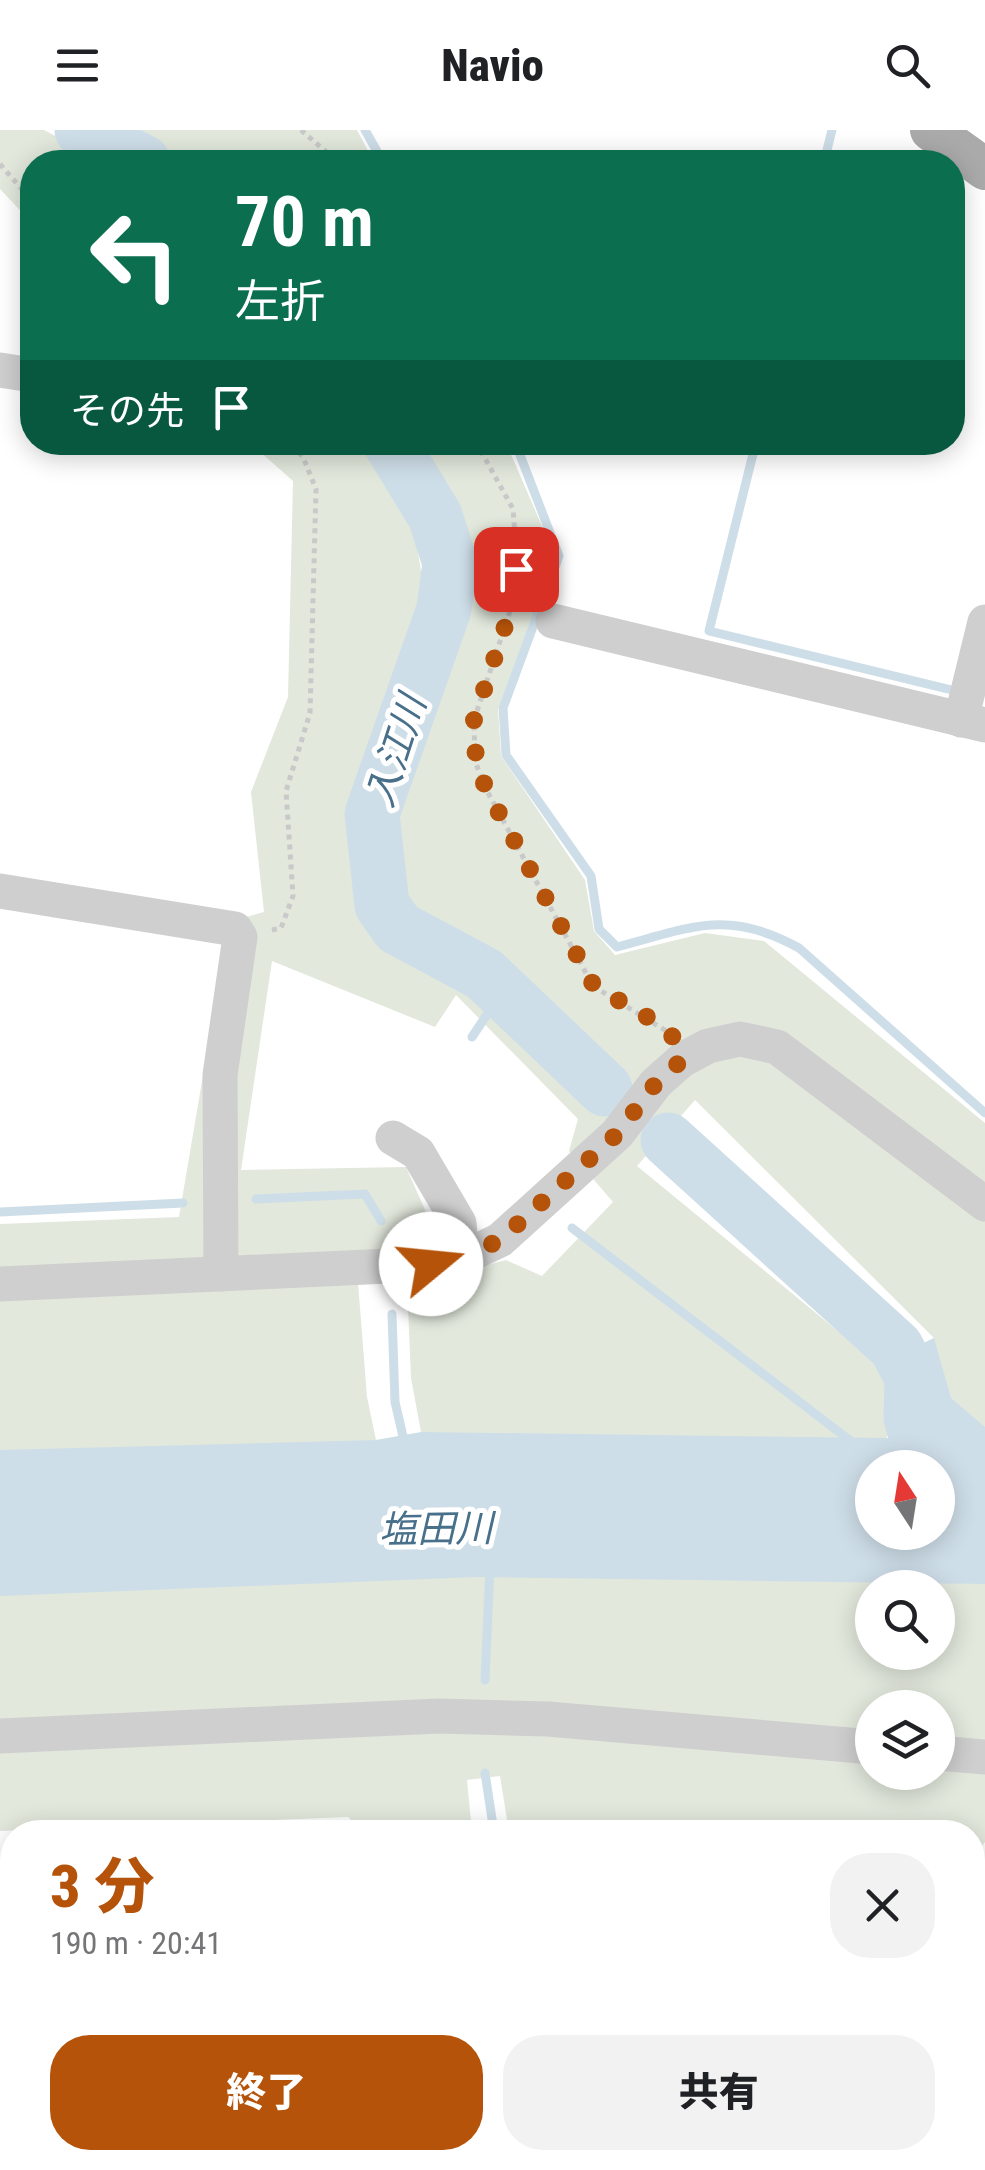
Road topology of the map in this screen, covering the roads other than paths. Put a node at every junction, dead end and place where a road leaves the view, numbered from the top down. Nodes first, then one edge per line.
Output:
1 (931, 130) edge
2 (959, 150) edge
3 (553, 621) dead end
4 (985, 622) edge
5 (973, 722) edge
6 (0, 891) edge
7 (393, 1138) dead end
8 (985, 1204) edge
9 (462, 1258) junction
10 (222, 1274) junction
11 (0, 1284) edge
12 (0, 1736) edge
13 (855, 1745) edge
14 (955, 1754) edge
15 (985, 1757) edge

1 - 2 main road
3 - 5 street
4 - 5 street
6 - 10 street
7 - 9 street
8 - 9 street
9 - 10 street
10 - 11 street
12 - 13 street
14 - 15 street

